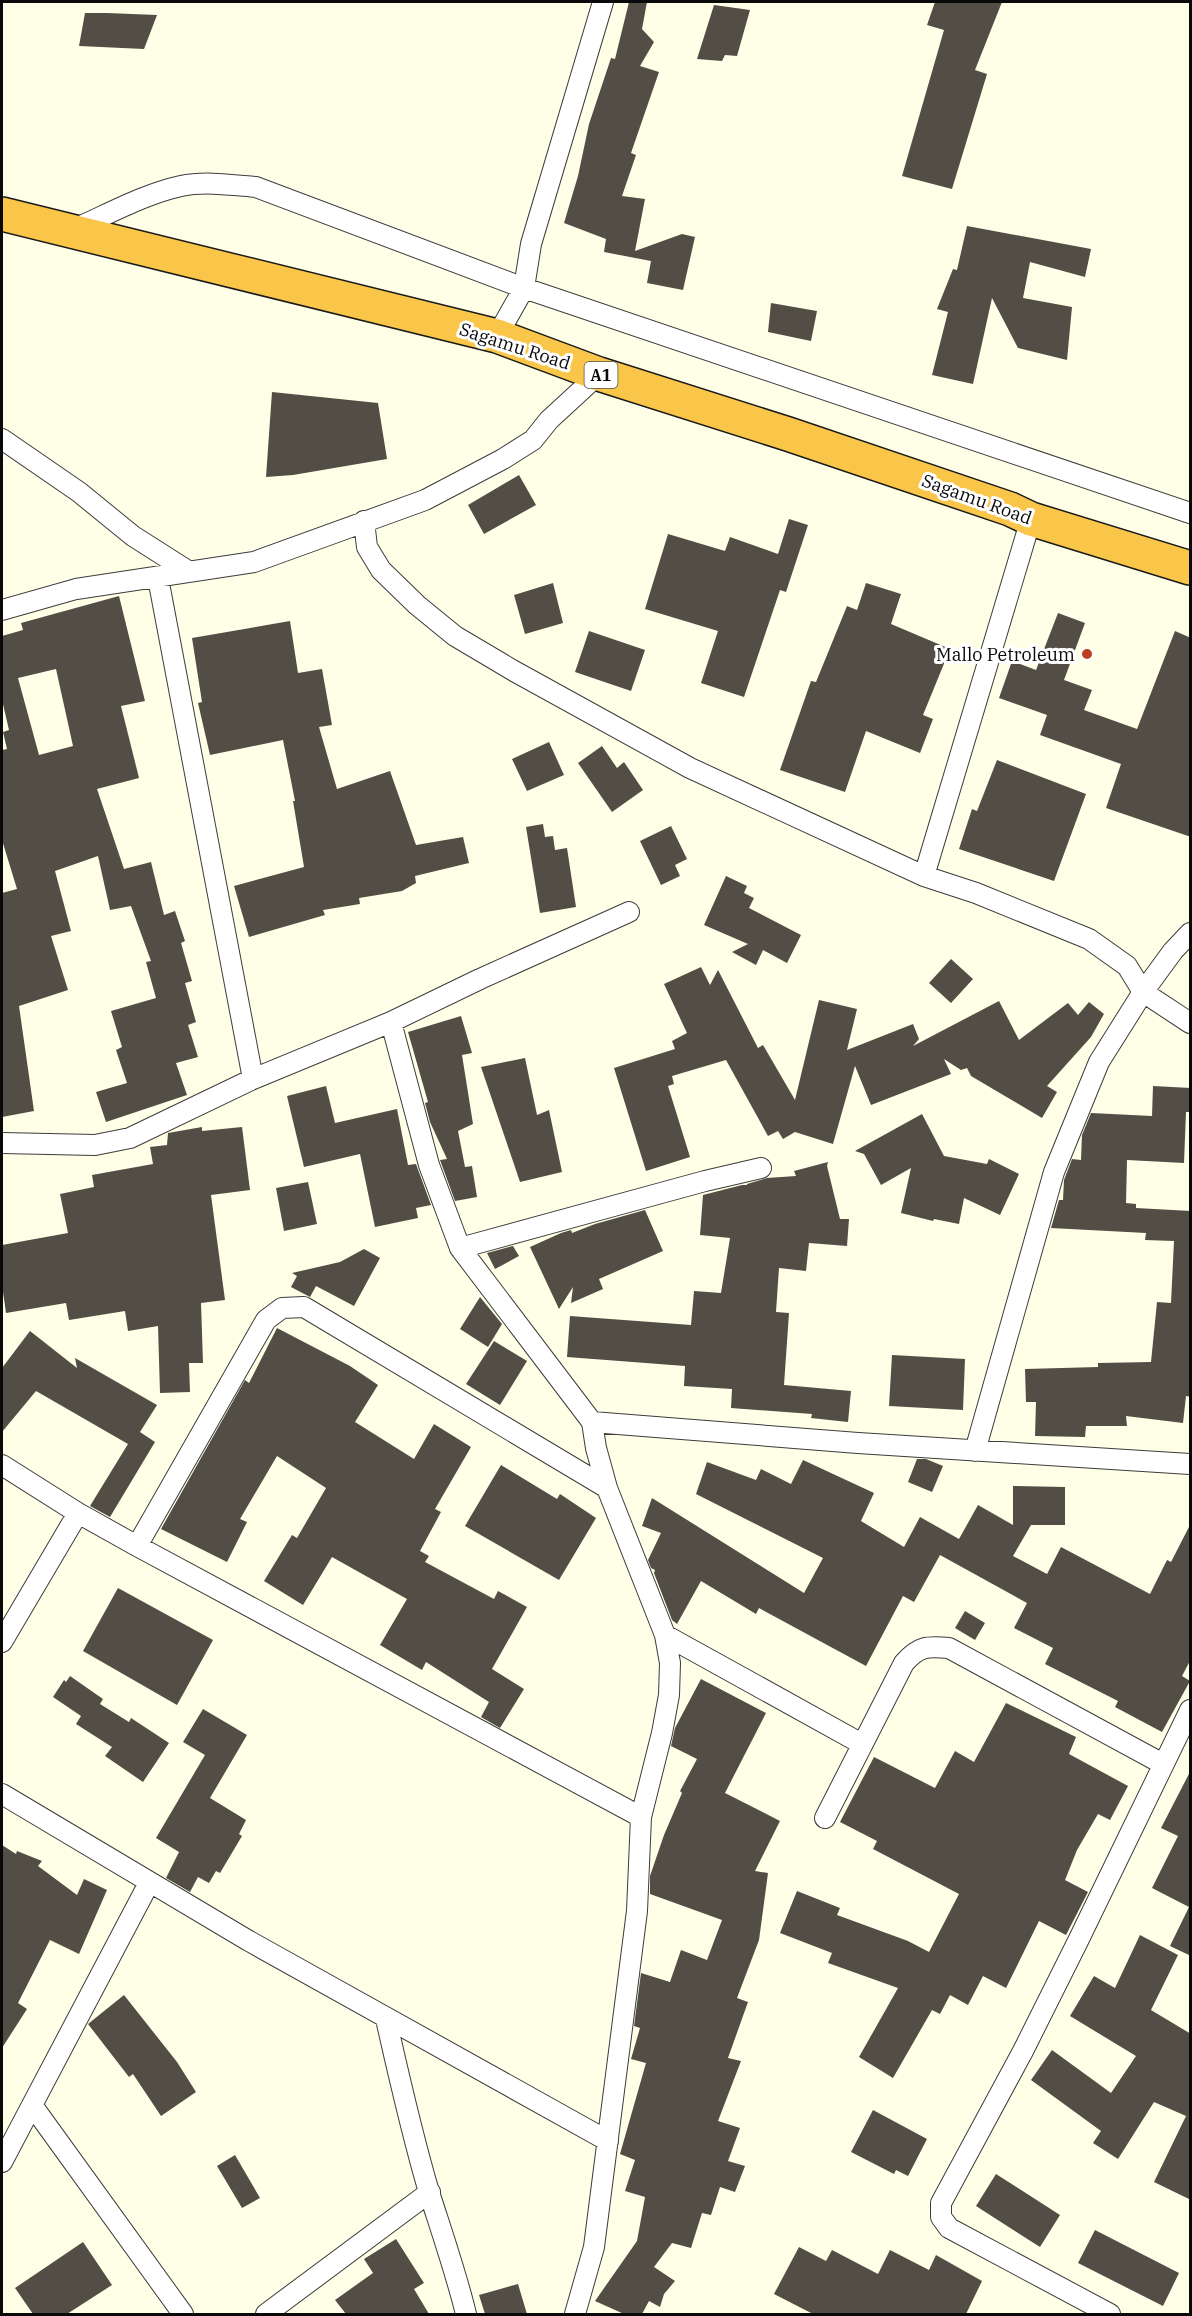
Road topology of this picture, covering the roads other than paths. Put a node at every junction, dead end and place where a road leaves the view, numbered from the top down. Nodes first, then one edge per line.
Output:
1 (603, 2) edge
2 (2, 214) edge
3 (72, 230) junction
4 (524, 288) junction
5 (497, 336) junction
6 (598, 374) junction
7 (2, 439) edge
8 (1190, 510) edge
9 (1031, 519) junction
10 (364, 521) junction
11 (1191, 568) edge
12 (188, 571) junction
13 (158, 578) junction
14 (2, 610) edge
15 (924, 876) junction
16 (629, 912) dead end
17 (1191, 933) edge
18 (1143, 992) junction
19 (391, 1022) junction
20 (1191, 1023) edge
21 (253, 1079) junction
22 (2, 1143) edge
23 (761, 1168) dead end
24 (460, 1248) junction
25 (592, 1422) junction
26 (975, 1451) junction
27 (1191, 1464) edge
28 (2, 1465) edge
29 (607, 1488) junction
30 (78, 1512) junction
31 (137, 1546) junction
32 (664, 1635) junction
33 (2, 1641) edge
34 (1191, 1710) edge
35 (862, 1744) junction
36 (1163, 1764) junction
37 (2, 1794) edge
38 (641, 1817) junction
39 (825, 1818) dead end
40 (149, 1883) junction
41 (386, 2019) junction
42 (32, 2105) junction
43 (608, 2141) junction
44 (2, 2162) edge
45 (430, 2192) junction
46 (183, 2314) edge
47 (266, 2314) edge
48 (466, 2314) edge
49 (575, 2314) edge
50 (1110, 2314) edge

1 - 4 street
2 - 3 highway, Sagamu Road / A1
3 - 4 street
3 - 5 highway, Sagamu Road / A1
4 - 5 street
4 - 8 street
5 - 6 highway, Sagamu Road / A1
6 - 9 highway, Sagamu Road / A1
6 - 10 street
7 - 12 street
9 - 11 highway, Sagamu Road / A1
9 - 15 street
10 - 12 street
10 - 15 street
12 - 13 street
13 - 14 street
13 - 21 street
15 - 18 street
16 - 19 street
17 - 18 street
18 - 20 street
18 - 26 street
19 - 21 street
19 - 24 street
21 - 22 street
23 - 24 street
24 - 25 street
25 - 26 street
25 - 29 street
26 - 27 street
28 - 30 street
29 - 31 street
29 - 32 street
30 - 31 street
30 - 33 street
31 - 38 street
32 - 35 street
32 - 38 street
34 - 36 street
35 - 36 street
35 - 39 street
36 - 50 street
37 - 40 street
38 - 43 street
40 - 41 street
40 - 42 street
41 - 43 street
41 - 45 street
42 - 44 street
42 - 46 street
43 - 49 street
45 - 47 street
45 - 48 street

